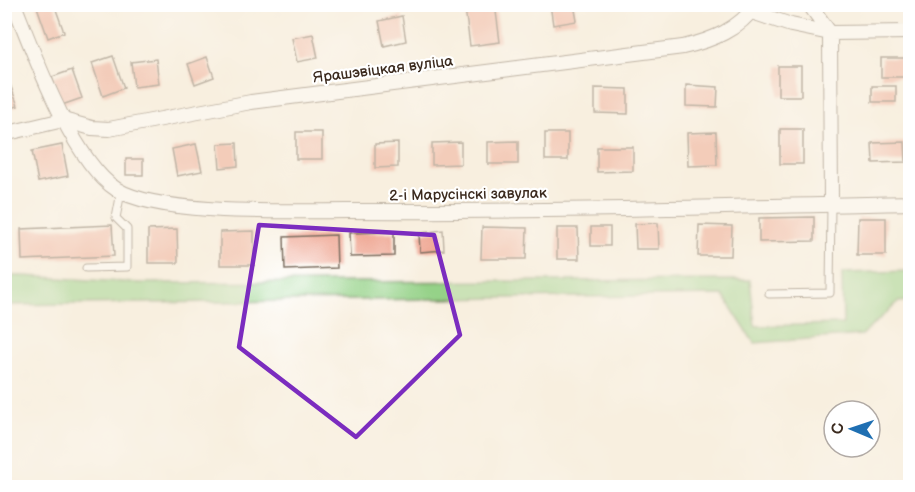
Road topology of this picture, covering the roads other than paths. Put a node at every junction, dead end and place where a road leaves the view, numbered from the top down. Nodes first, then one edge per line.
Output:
1 (14, 4) edge
2 (809, 4) edge
3 (754, 8) edge
4 (910, 32) edge
5 (830, 33) junction
6 (63, 120) junction
7 (4, 134) edge
8 (122, 192) junction
9 (910, 203) edge
10 (831, 204) junction
11 (86, 268) dead end
12 (769, 294) dead end

1 - 6 street, 2-і Марусінскі завулак
2 - 5 street
3 - 5 street
3 - 6 street, Ярашэвіцкая вуліца
4 - 5 street
5 - 10 street
6 - 7 street, Ярашэвіцкая вуліца
6 - 8 street, 2-і Марусінскі завулак
8 - 10 street, 2-і Марусінскі завулак
8 - 11 lane
9 - 10 street, 2-і Марусінскі завулак
10 - 12 lane

